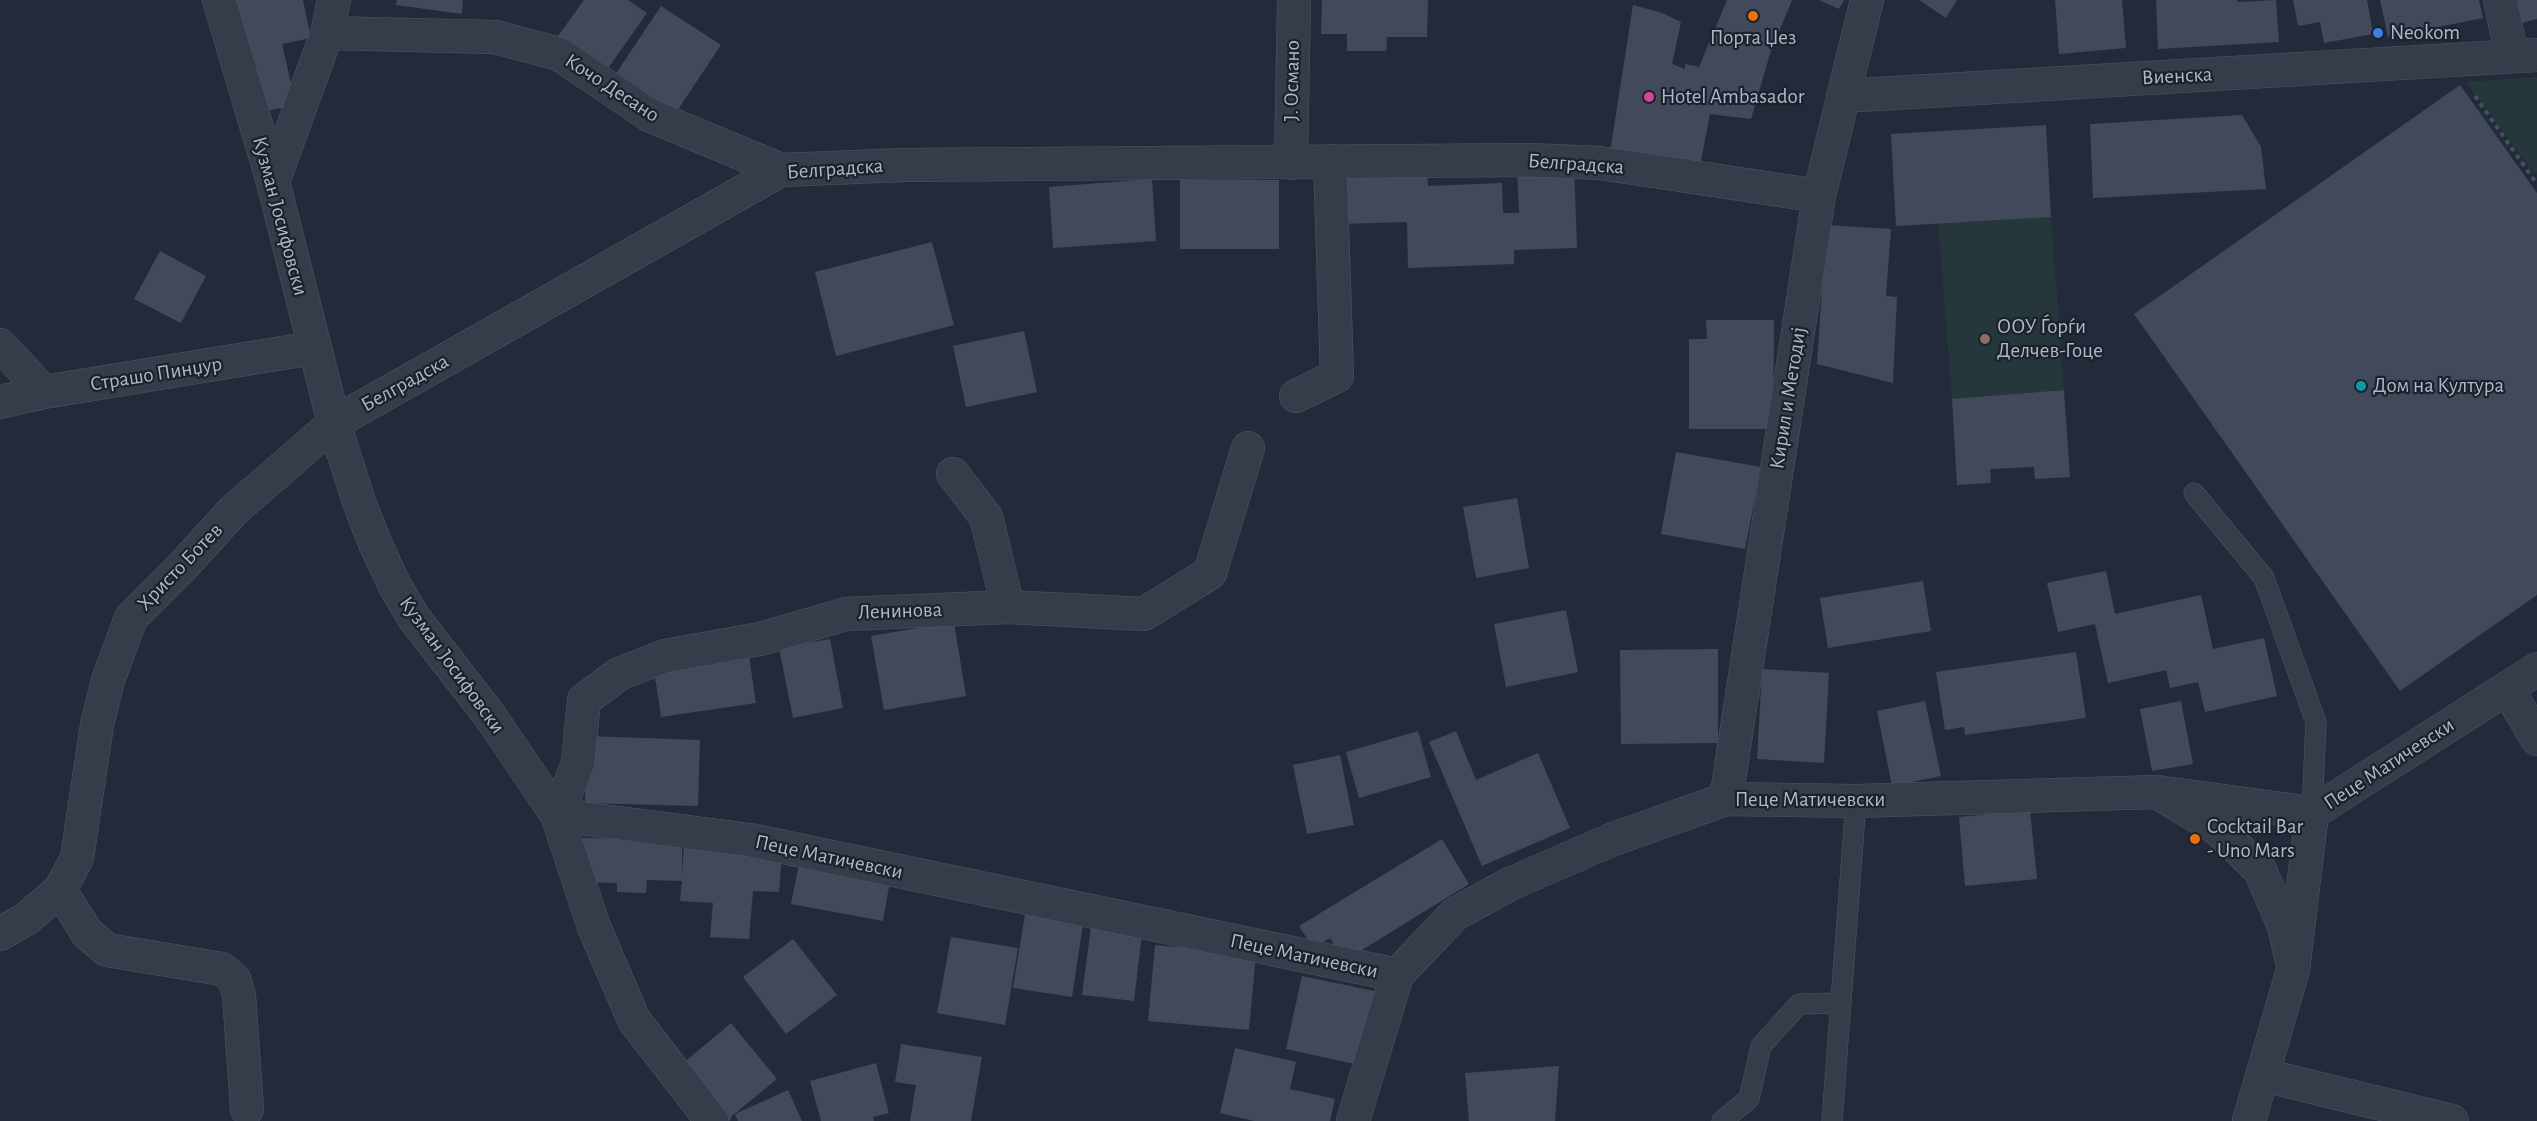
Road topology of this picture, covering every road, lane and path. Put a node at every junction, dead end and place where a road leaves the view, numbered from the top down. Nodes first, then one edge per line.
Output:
1 (219, 0) edge
2 (334, 0) edge
3 (1294, 0) edge
4 (1867, 0) edge
5 (2500, 0) edge
6 (327, 33) junction
7 (2524, 55) edge
8 (2472, 92) dead end
9 (1844, 96) junction
10 (1330, 161) junction
11 (1291, 163) junction
12 (782, 170) junction
13 (273, 182) junction
14 (2537, 183) edge
15 (1819, 196) junction
16 (0, 345) edge
17 (314, 348) junction
18 (44, 392) junction
19 (1296, 396) dead end
20 (0, 402) edge
21 (334, 423) junction
22 (1248, 448) dead end
23 (953, 474) dead end
24 (2194, 493) dead end
25 (1008, 607) junction
26 (2537, 669) edge
27 (2507, 688) junction
28 (2537, 739) edge
29 (2157, 792) junction
30 (1726, 800) junction
31 (1856, 801) junction
32 (2312, 813) junction
33 (557, 815) junction
34 (60, 890) junction
35 (0, 934) edge
36 (2294, 970) junction
37 (1397, 975) junction
38 (1841, 1003) junction
39 (2263, 1075) junction
40 (247, 1109) dead end
41 (712, 1121) edge
42 (1353, 1121) edge
43 (1722, 1121) edge
44 (1832, 1121) edge
45 (2248, 1121) edge
46 (2451, 1121) edge

1 - 13 street, Кузман Јосифовски
2 - 6 street
3 - 11 street, Ј. Османо
4 - 9 street, Кирил и Методиј
5 - 7 street, Виенска
6 - 12 street, Кочо Десано
6 - 13 street
7 - 9 street, Виенска
8 - 14 path
9 - 15 street, Кирил и Методиј
10 - 11 street, Белградска
10 - 15 street, Белградска
10 - 19 street
11 - 12 street, Белградска
12 - 21 street, Белградска
13 - 17 street, Кузман Јосифовски
15 - 30 street, Кирил и Методиј
16 - 18 street
17 - 18 street, Страшо Пинџур
17 - 21 street, Кузман Јосифовски
18 - 20 street, Страшо Пинџур
21 - 33 street, Кузман Јосифовски
21 - 34 street, Христо Ботев
22 - 25 street, Ленинова
23 - 25 street
24 - 32 lane
25 - 33 street, Ленинова
26 - 27 street, Пеце Матичевски
27 - 28 street
27 - 32 street, Пеце Матичевски
29 - 31 street, Пеце Матичевски
29 - 32 street, Пеце Матичевски
29 - 36 street
30 - 31 street, Пеце Матичевски
30 - 37 street, Пеце Матичевски
31 - 38 lane
32 - 36 street
33 - 37 street, Пеце Матичевски
33 - 41 street, Кузман Јосифовски
34 - 35 street, Христо Ботев
34 - 40 street
36 - 39 street
37 - 42 street
38 - 43 lane
38 - 44 lane
39 - 45 street
39 - 46 street

